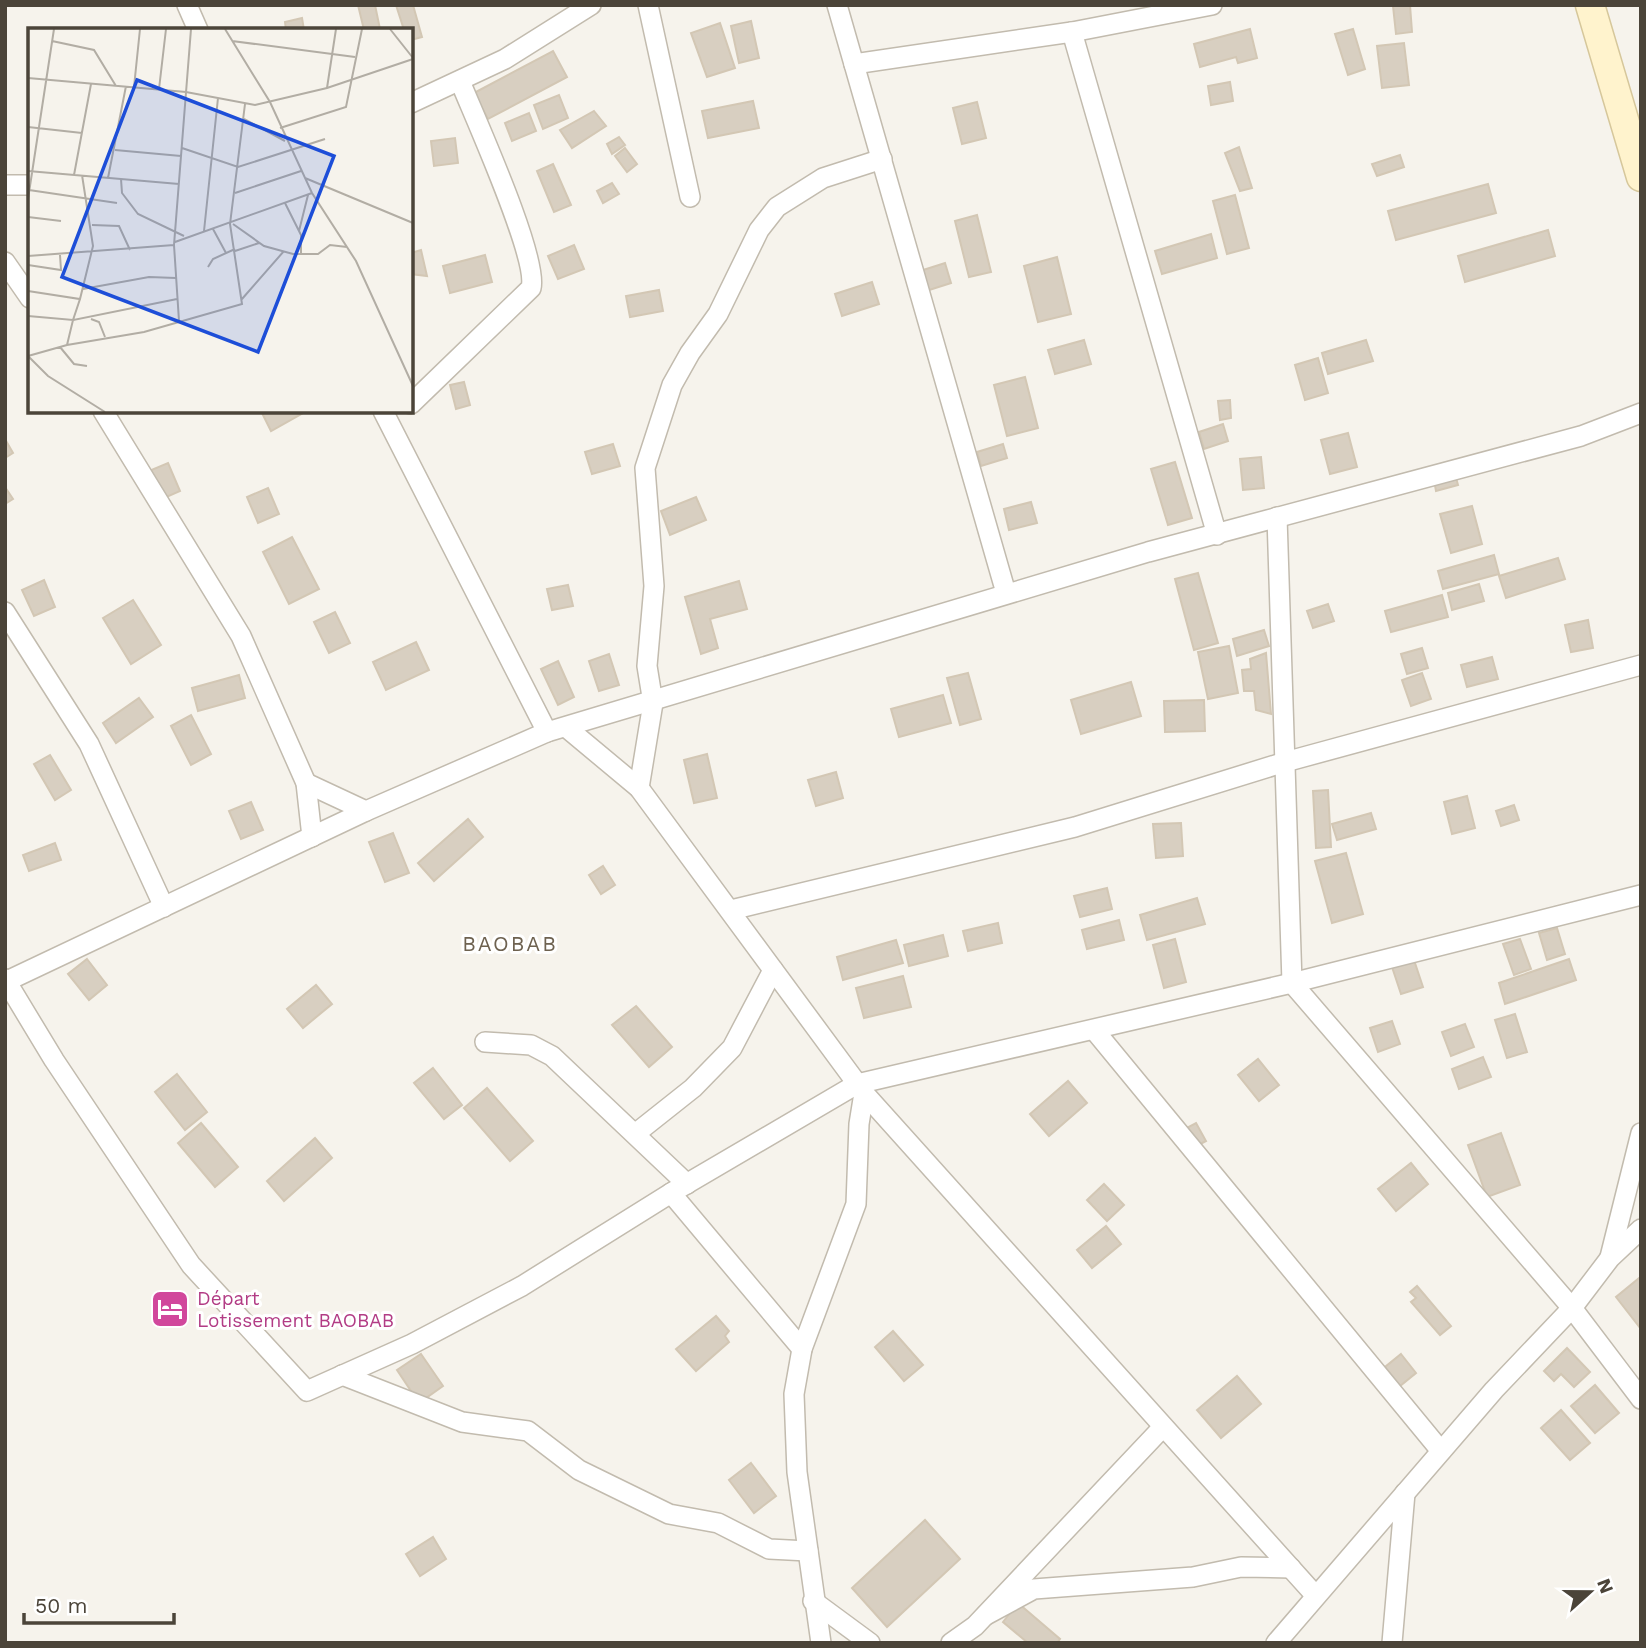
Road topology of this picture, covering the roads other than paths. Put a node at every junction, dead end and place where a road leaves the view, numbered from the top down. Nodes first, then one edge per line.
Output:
1 (187, 5) edge
2 (590, 5) edge
3 (648, 5) edge
4 (837, 5) edge
5 (1212, 5) edge
6 (1590, 5) edge
7 (197, 28) edge
8 (1072, 32) junction
9 (854, 64) junction
10 (460, 81) junction
11 (413, 102) edge
12 (881, 159) junction
13 (1641, 177) edge
14 (5, 185) edge
15 (28, 185) edge
16 (690, 197) dead end
17 (5, 262) edge
18 (28, 295) edge
19 (413, 402) edge
20 (104, 413) edge
21 (1641, 413) edge
22 (392, 416) edge
23 (1277, 517) junction
24 (1217, 535) junction
25 (1006, 593) junction
26 (5, 612) edge
27 (1641, 665) edge
28 (653, 703) junction
29 (567, 728) junction
30 (547, 733) junction
31 (1285, 762) junction
32 (306, 783) junction
33 (639, 788) junction
34 (366, 811) junction
35 (313, 836) junction
36 (1641, 895) edge
37 (163, 907) junction
38 (731, 910) junction
39 (773, 970) junction
40 (6, 980) edge
41 (1292, 983) junction
42 (1096, 1031) junction
43 (485, 1042) dead end
44 (861, 1088) junction
45 (1641, 1133) edge
46 (635, 1134) junction
47 (679, 1189) junction
48 (1641, 1229) edge
49 (1610, 1258) junction
50 (1572, 1308) junction
51 (802, 1349) junction
52 (342, 1375) junction
53 (1641, 1399) edge
54 (1162, 1427) junction
55 (1441, 1451) junction
56 (1405, 1493) junction
57 (808, 1551) junction
58 (1290, 1568) junction
59 (1315, 1595) junction
60 (813, 1601) junction
61 (986, 1615) junction
62 (821, 1643) edge
63 (870, 1643) edge
64 (951, 1643) edge
65 (1276, 1643) edge
66 (1392, 1643) edge

1 - 7 street
2 - 10 street
3 - 16 street
4 - 9 street
5 - 8 street
6 - 13 street
8 - 9 street
8 - 24 street
9 - 12 street
10 - 11 street
10 - 19 street
12 - 25 street
12 - 28 street
14 - 15 street
17 - 18 street
20 - 32 street
21 - 23 street
22 - 30 street
23 - 24 street
23 - 31 street
24 - 25 street
25 - 28 street
26 - 37 street
27 - 31 street
28 - 29 street
28 - 33 street
29 - 30 street
29 - 33 street
30 - 34 street
31 - 38 street
31 - 41 street
32 - 34 street
32 - 35 street
33 - 38 street
34 - 35 street
35 - 37 street
36 - 41 street
37 - 40 street
38 - 39 street
39 - 44 street
39 - 46 street
40 - 52 street
41 - 42 street
41 - 50 street
42 - 44 street
42 - 55 street
43 - 46 street
44 - 47 street
44 - 51 street
44 - 54 street
45 - 49 street
46 - 47 street
47 - 51 street
47 - 52 street
48 - 49 street
49 - 50 street
50 - 53 street
50 - 55 street
51 - 57 street
52 - 57 street
54 - 58 street
54 - 61 street
55 - 56 street
56 - 59 street
56 - 66 street
57 - 60 street
58 - 59 street
58 - 61 street
59 - 65 street
60 - 62 street
60 - 63 street
61 - 64 street

